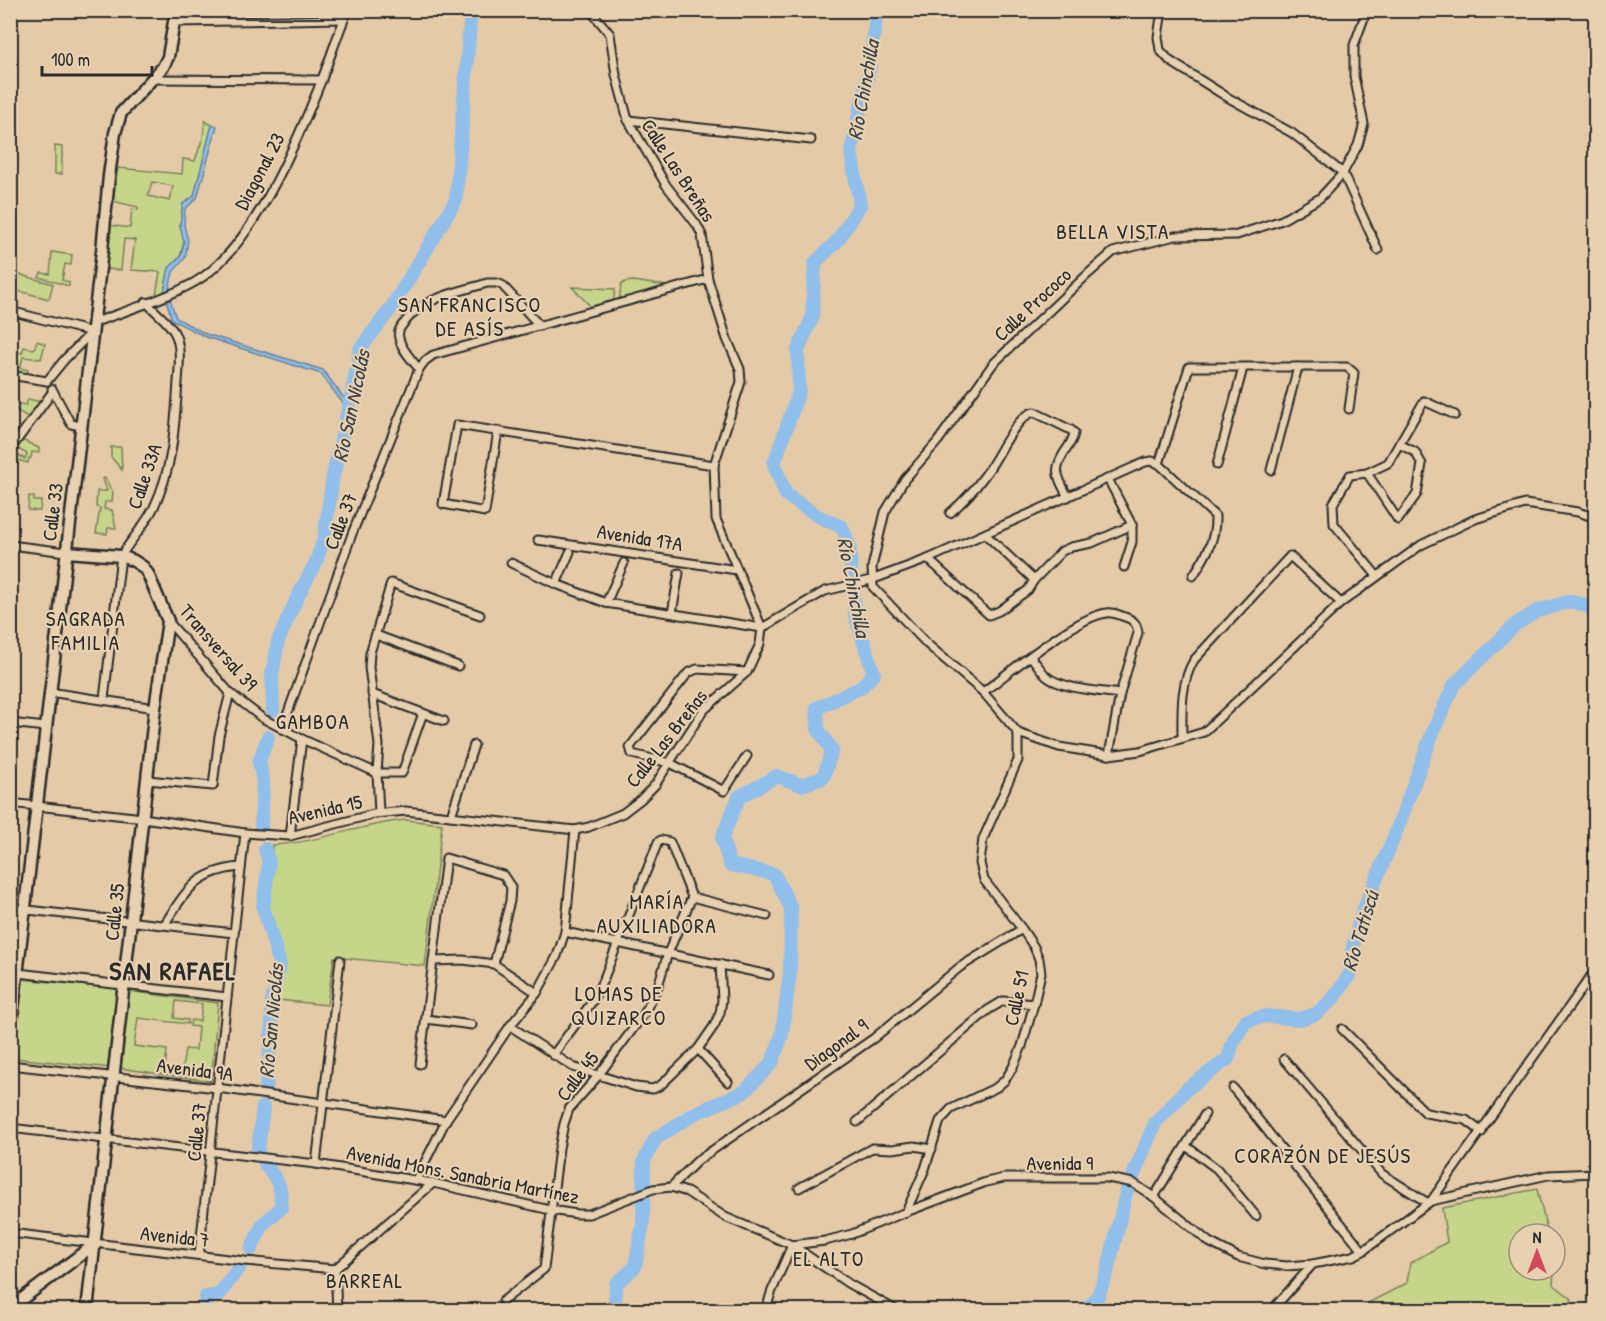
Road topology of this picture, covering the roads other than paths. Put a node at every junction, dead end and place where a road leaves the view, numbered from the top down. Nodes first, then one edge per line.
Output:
1 (176, 10) edge
2 (348, 10) edge
3 (590, 10) edge
4 (1162, 10) edge
5 (1367, 10) edge
6 (344, 19) junction
7 (175, 22) junction
8 (153, 79) junction
9 (322, 80) junction
10 (628, 120) junction
11 (811, 140) dead end
12 (1343, 173) junction
13 (1378, 250) dead end
14 (708, 279) junction
15 (146, 302) junction
16 (10, 311) edge
17 (540, 326) junction
18 (93, 328) junction
19 (1243, 368) junction
20 (1298, 368) junction
21 (419, 369) junction
22 (10, 375) edge
23 (47, 381) junction
24 (52, 391) junction
25 (1349, 409) dead end
26 (1455, 415) dead end
27 (81, 426) junction
28 (498, 431) junction
29 (1399, 444) junction
30 (10, 450) edge
31 (1159, 464) junction
32 (714, 465) junction
33 (1217, 465) dead end
34 (1271, 470) dead end
35 (1368, 473) junction
36 (1108, 479) junction
37 (1068, 497) junction
38 (950, 513) dead end
39 (1596, 518) edge
40 (1132, 525) junction
41 (985, 534) junction
42 (538, 540) dead end
43 (10, 545) edge
44 (66, 552) junction
45 (570, 552) dead end
46 (121, 556) junction
47 (928, 559) junction
48 (511, 563) dead end
49 (624, 563) dead end
50 (1124, 567) dead end
51 (737, 570) junction
52 (679, 573) dead end
53 (1193, 576) dead end
54 (1377, 576) junction
55 (871, 580) junction
56 (1034, 580) junction
57 (556, 584) junction
58 (606, 603) junction
59 (1341, 603) junction
60 (672, 613) junction
61 (480, 615) dead end
62 (168, 621) junction
63 (762, 628) junction
64 (376, 634) junction
65 (1031, 657) junction
66 (458, 666) dead end
67 (747, 672) junction
68 (49, 692) junction
69 (983, 692) junction
70 (230, 693) junction
71 (372, 693) junction
72 (1120, 694) junction
73 (104, 699) junction
74 (155, 708) junction
75 (423, 713) junction
76 (444, 721) dead end
77 (10, 723) edge
78 (45, 727) junction
79 (282, 729) junction
80 (1018, 733) junction
81 (1182, 738) junction
82 (302, 740) junction
83 (474, 745) dead end
84 (1108, 755) junction
85 (747, 756) dead end
86 (670, 763) junction
87 (377, 774) junction
88 (147, 780) junction
89 (10, 803) edge
90 (36, 806) junction
91 (379, 813) junction
92 (451, 816) junction
93 (143, 818) junction
94 (576, 830) junction
95 (245, 833) junction
96 (290, 836) junction
97 (241, 867) junction
98 (692, 897) junction
99 (10, 908) edge
100 (25, 910) junction
101 (767, 916) dead end
102 (130, 922) junction
103 (164, 926) junction
104 (1022, 929) junction
105 (565, 932) junction
106 (234, 933) junction
107 (618, 942) junction
108 (669, 953) junction
109 (340, 960) dead end
110 (433, 961) junction
111 (494, 964) junction
112 (720, 964) junction
113 (1596, 969) edge
114 (18, 973) junction
115 (769, 975) dead end
116 (124, 985) junction
117 (537, 993) junction
118 (227, 997) junction
119 (1034, 1004) junction
120 (11, 1018) edge
121 (426, 1019) junction
122 (472, 1025) dead end
123 (510, 1026) junction
124 (1342, 1029) dead end
125 (10, 1035) edge
126 (698, 1049) junction
127 (553, 1056) junction
128 (1284, 1059) dead end
129 (420, 1064) dead end
130 (10, 1065) edge
131 (114, 1076) junction
132 (598, 1076) junction
133 (728, 1082) dead end
134 (217, 1088) junction
135 (1233, 1088) dead end
136 (323, 1102) junction
137 (1205, 1114) dead end
138 (446, 1120) junction
139 (856, 1122) dead end
140 (10, 1128) edge
141 (1482, 1132) junction
142 (107, 1140) junction
143 (1186, 1146) junction
144 (932, 1149) junction
145 (210, 1152) junction
146 (316, 1164) junction
147 (1596, 1173) edge
148 (416, 1180) junction
149 (434, 1183) junction
150 (671, 1187) junction
151 (799, 1188) dead end
152 (1154, 1197) junction
153 (1430, 1202) junction
154 (550, 1210) junction
155 (906, 1212) junction
156 (1256, 1216) dead end
157 (10, 1233) edge
158 (95, 1244) junction
159 (792, 1245) junction
160 (1363, 1251) junction
161 (199, 1255) junction
162 (1313, 1264) junction
163 (335, 1269) junction
164 (503, 1301) dead end
165 (10, 1308) edge
166 (87, 1311) edge
167 (337, 1311) edge
168 (766, 1311) edge
169 (896, 1311) edge
170 (1272, 1311) edge

1 - 7 main road, Calle 33
2 - 6 street, Diagonal 23
3 - 10 street, Calle Las Breñas
4 - 12 street
5 - 12 street, Calle Prococo
6 - 7 street
6 - 9 street, Diagonal 23
7 - 8 main road, Calle 33
8 - 9 street
8 - 18 main road, Calle 33
9 - 15 street, Diagonal 23
10 - 11 street
10 - 14 street, Calle Las Breñas
12 - 13 street
12 - 55 street, Calle Prococo
14 - 17 street
14 - 32 street, Calle Las Breñas
15 - 18 street, Diagonal 23
15 - 46 street, Calle 33A
16 - 18 street
17 - 21 street
17 - 21 street
18 - 23 street
18 - 27 main road, Calle 33
19 - 20 street
19 - 31 street
19 - 33 street
20 - 25 street
20 - 34 street
21 - 79 street, Calle 37
22 - 23 street
23 - 24 street
24 - 27 street
24 - 30 street
26 - 29 street
27 - 44 main road, Calle 33
28 - 28 street
28 - 32 street
29 - 35 street
29 - 35 street
31 - 36 street
31 - 53 street
32 - 51 street, Calle Las Breñas
35 - 54 street
36 - 37 street
36 - 40 street
37 - 38 street
37 - 41 street
39 - 54 street
40 - 50 street
40 - 56 street
41 - 47 street
41 - 56 street
42 - 51 street, Avenida 17A
43 - 44 street
44 - 46 main road
44 - 68 main road, Calle 33
45 - 57 street
46 - 62 main road, Transversal 39
46 - 73 street, Calle 33A
47 - 55 street
47 - 56 street
48 - 57 street
49 - 58 street
51 - 63 street, Calle Las Breñas
52 - 60 street
54 - 59 street
55 - 63 street
55 - 69 street
57 - 58 street
58 - 60 street
59 - 81 street
59 - 81 street
60 - 63 street
61 - 64 street
62 - 70 street, Transversal 39
62 - 74 main road, Calle 35
63 - 67 street, Calle Las Breñas
64 - 66 street
64 - 71 street
65 - 69 street
65 - 72 street
65 - 72 street
67 - 86 street, Calle Las Breñas
67 - 86 street
68 - 73 street
68 - 78 main road, Calle 33
69 - 80 street
70 - 79 street, Transversal 39
70 - 88 street
71 - 75 street
71 - 87 street
72 - 84 street
73 - 74 street
74 - 88 main road, Calle 35
75 - 76 street
75 - 87 street
77 - 78 street
78 - 90 main road, Calle 33
79 - 82 street, Transversal 39
80 - 84 street
80 - 104 street, Calle 51
81 - 84 street
82 - 87 street, Transversal 39
82 - 96 street
83 - 92 street
85 - 86 street
86 - 94 street, Calle Las Breñas
87 - 91 street
88 - 93 main road, Calle 35
89 - 90 street, Avenida 15
90 - 93 street, Avenida 15
90 - 100 main road, Calle 33
91 - 92 street, Avenida 15
91 - 96 street, Avenida 15
92 - 94 street, Avenida 15
93 - 95 street, Avenida 15
93 - 102 main road, Calle 35
94 - 105 street
95 - 96 street, Avenida 15
95 - 97 street, Calle 37
97 - 103 street
97 - 106 street, Calle 37
98 - 101 street
98 - 107 street
98 - 108 street, Calle 45
99 - 100 street
100 - 102 street
100 - 114 main road, Calle 33
102 - 103 street
102 - 116 main road, Calle 35
103 - 106 street
104 - 119 street, Calle 51
104 - 150 street, Diagonal 9
105 - 107 street
105 - 117 street
106 - 118 street, Calle 37
107 - 108 street
107 - 127 street
108 - 112 street
108 - 132 street, Calle 45
109 - 136 street
110 - 111 street
110 - 111 street
110 - 121 street
111 - 117 street
112 - 115 street
112 - 126 street
113 - 141 street
114 - 116 street
114 - 120 main road, Calle 33
116 - 118 street
116 - 131 main road, Calle 35
117 - 123 street
118 - 134 street, Calle 37
119 - 139 street
119 - 144 street, Calle 51
120 - 125 main road, Calle 33
121 - 122 street
121 - 129 street
123 - 127 street
123 - 138 street
124 - 141 street
126 - 132 street
126 - 133 street
127 - 132 street
128 - 153 street
130 - 131 street, Avenida 9A
131 - 134 street, Avenida 9A
131 - 142 main road, Calle 35
132 - 154 street, Calle 45
134 - 136 street, Avenida 9A
134 - 145 street, Calle 37
135 - 160 street
136 - 138 street, Avenida 9A
136 - 146 street
137 - 143 street
138 - 148 street
140 - 142 street, Avenida Mons. Sanabria Martínez
141 - 153 street
142 - 145 street, Avenida Mons. Sanabria Martínez
142 - 158 main road, Calle 35
143 - 152 street
143 - 156 street
144 - 151 street
144 - 155 street, Calle 51
145 - 146 street, Avenida Mons. Sanabria Martínez
145 - 161 street, Calle 37
146 - 148 street, Avenida Mons. Sanabria Martínez
147 - 153 street
148 - 149 street, Avenida Mons. Sanabria Martínez
149 - 154 street, Avenida Mons. Sanabria Martínez
149 - 163 street
150 - 154 street, Avenida Mons. Sanabria Martínez
150 - 159 street, Avenida 9
152 - 155 street, Avenida 9
152 - 162 street, Avenida 9
153 - 160 street, Avenida 9
154 - 164 street, Calle 45
155 - 159 street, Avenida 9
157 - 158 street, Avenida 7
158 - 161 street, Avenida 7
158 - 165 main road
158 - 166 main road, Calle 35
159 - 168 street
159 - 169 street
160 - 162 street, Avenida 9
161 - 163 street, Avenida 7
162 - 170 street
163 - 167 street

